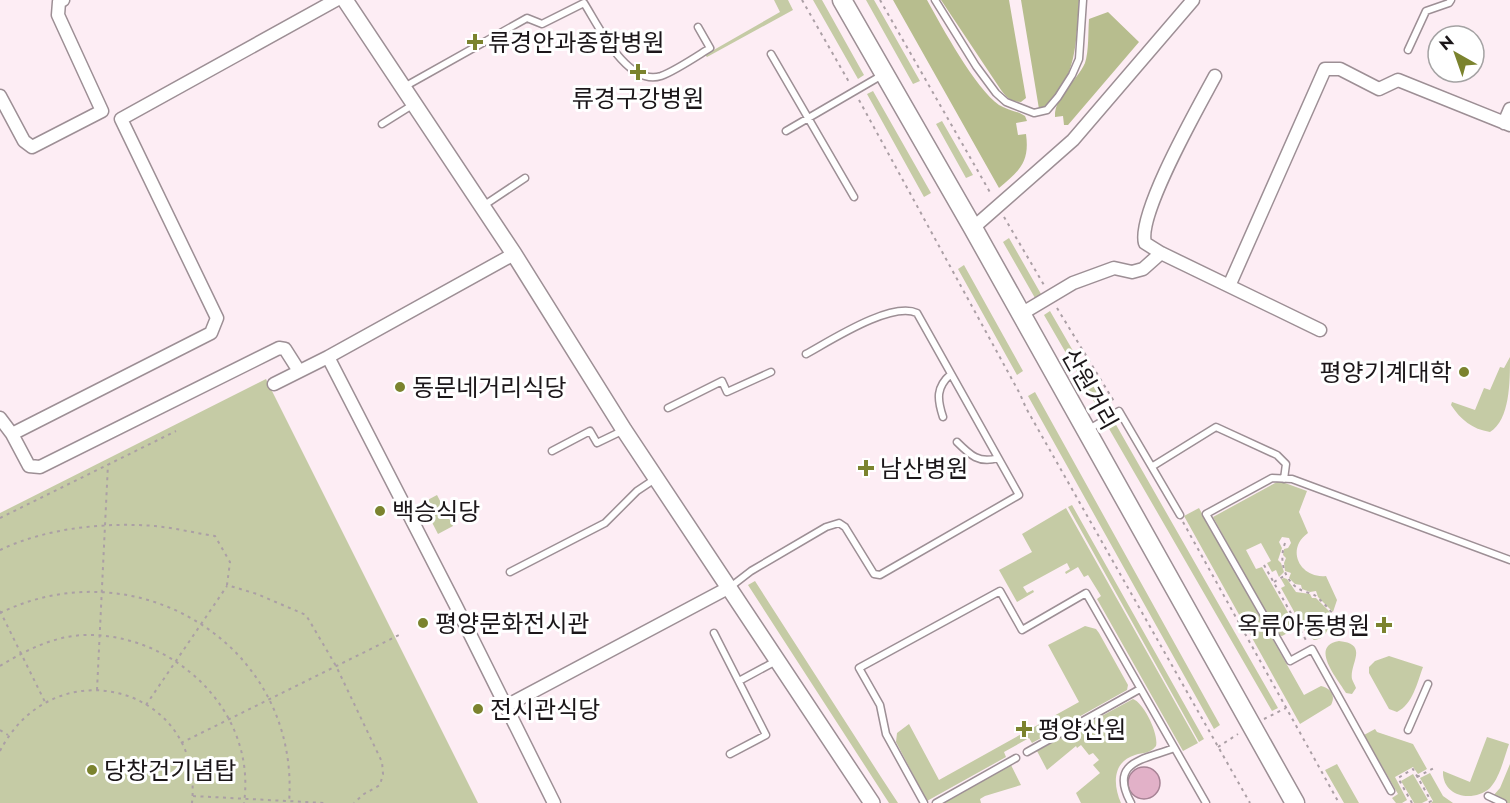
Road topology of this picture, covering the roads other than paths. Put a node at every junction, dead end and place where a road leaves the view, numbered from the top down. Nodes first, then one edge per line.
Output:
1 (63, 0) edge
2 (336, 0) edge
3 (345, 0) edge
4 (842, 0) edge
5 (935, 0) edge
6 (1083, 0) edge
7 (1193, 0) edge
8 (1451, 0) edge
9 (698, 27) dead end
10 (1408, 50) dead end
11 (771, 54) dead end
12 (884, 74) junction
13 (1215, 76) dead end
14 (404, 87) junction
15 (0, 96) edge
16 (414, 104) junction
17 (1510, 109) edge
18 (102, 111) junction
19 (808, 118) junction
20 (121, 119) junction
21 (382, 124) dead end
22 (1507, 124) edge
23 (786, 131) dead end
24 (525, 178) dead end
25 (854, 197) dead end
26 (482, 206) junction
27 (973, 228) junction
28 (1161, 253) junction
29 (514, 255) junction
30 (1229, 286) junction
31 (1021, 314) junction
32 (1320, 330) dead end
33 (806, 354) dead end
34 (328, 357) junction
35 (299, 371) junction
36 (771, 372) dead end
37 (951, 374) junction
38 (274, 384) dead end
39 (668, 408) dead end
40 (942, 417) dead end
41 (0, 418) edge
42 (624, 430) junction
43 (1086, 430) junction
44 (12, 434) junction
45 (957, 442) dead end
46 (552, 451) dead end
47 (998, 458) junction
48 (1153, 466) junction
49 (656, 478) junction
50 (1284, 478) junction
51 (1180, 515) road end
52 (1510, 560) edge
53 (510, 572) dead end
54 (728, 588) junction
55 (714, 633) dead end
56 (777, 661) junction
57 (739, 681) junction
58 (1428, 684) dead end
59 (1140, 689) junction
60 (506, 706) junction
61 (1408, 730) dead end
62 (1174, 748) junction
63 (1027, 752) dead end
64 (730, 754) dead end
65 (1016, 758) dead end
66 (1391, 791) dead end
67 (1488, 796) dead end
68 (554, 803) edge
69 (872, 803) edge
70 (924, 803) edge
71 (936, 803) edge
72 (1131, 803) edge
73 (1206, 803) edge
74 (1294, 803) edge
75 (1503, 803) edge

1 - 18 street
2 - 20 street
3 - 14 street
4 - 12 main road, 산원거리
5 - 6 lane
7 - 27 street
8 - 10 lane
9 - 14 lane
11 - 19 lane
12 - 19 lane
12 - 27 main road, 산원거리
13 - 28 street
14 - 16 street
15 - 18 street
16 - 21 lane
16 - 26 street
17 - 22 street
18 - 20 street
19 - 23 lane
19 - 25 lane
20 - 44 street
22 - 30 street
24 - 26 lane
26 - 29 street
27 - 31 main road, 산원거리
28 - 30 street
28 - 31 street
29 - 34 street
29 - 42 street
30 - 32 street
31 - 43 main road, 산원거리
33 - 37 lane
34 - 35 street
34 - 60 street
35 - 38 street
35 - 44 street
36 - 39 lane
37 - 40 lane
37 - 47 lane
41 - 44 street
42 - 46 lane
42 - 49 street
43 - 48 lane
43 - 74 main road, 산원거리
45 - 47 lane
47 - 54 lane
48 - 50 lane
48 - 51 lane
49 - 53 lane
49 - 54 street
50 - 52 lane
50 - 66 lane
54 - 56 street
54 - 60 street
55 - 57 lane
56 - 57 lane
56 - 69 street
57 - 64 lane
58 - 61 lane
59 - 62 lane
59 - 63 lane
59 - 70 lane
60 - 68 street
62 - 72 lane
62 - 73 lane
65 - 71 lane
67 - 75 lane

